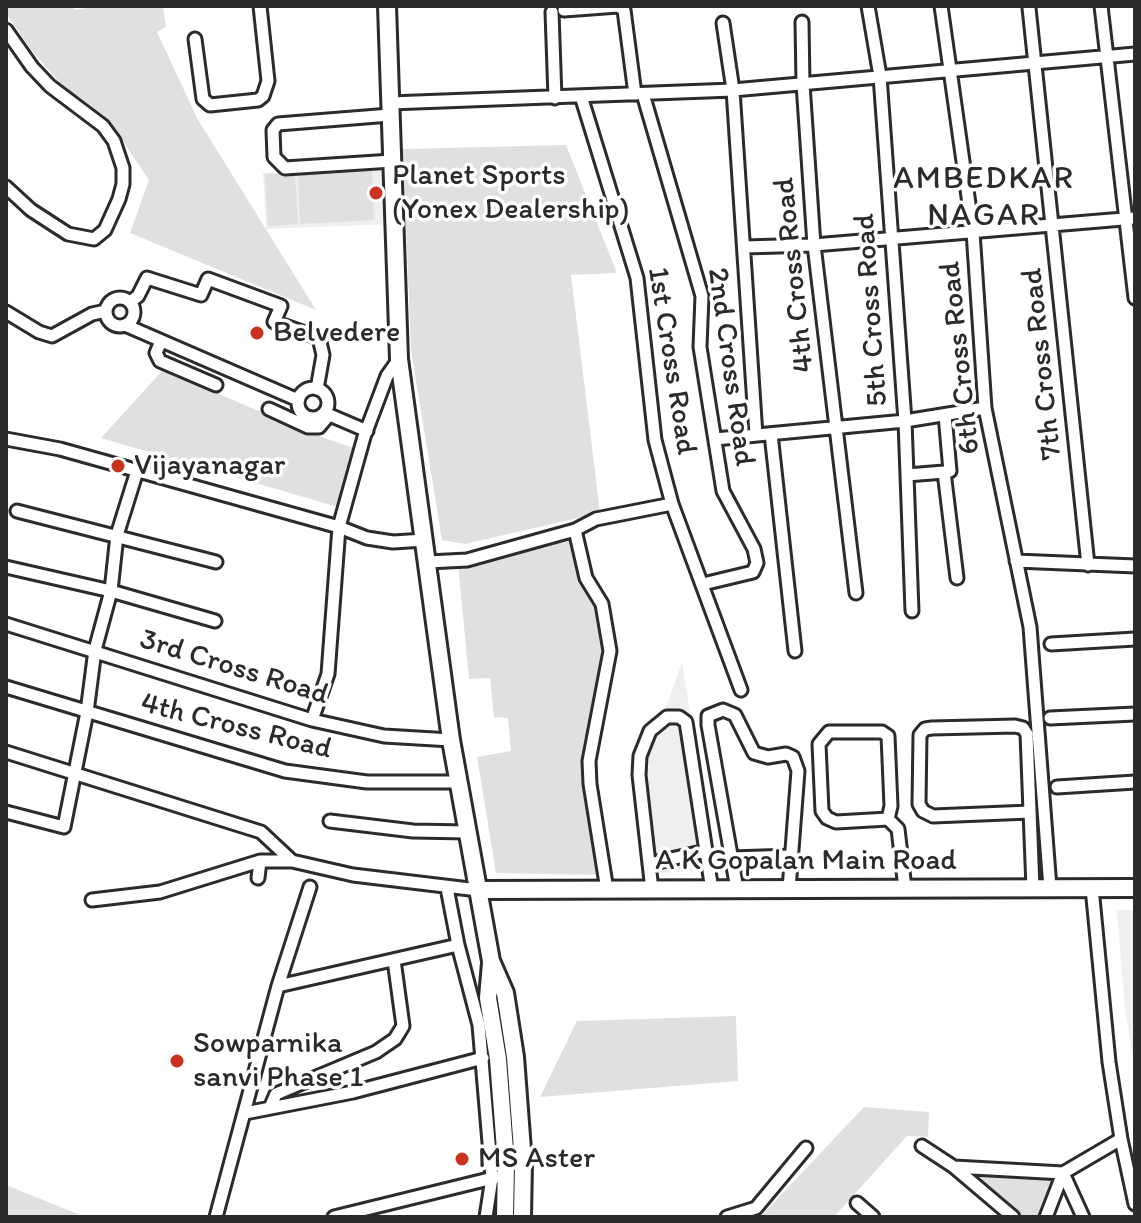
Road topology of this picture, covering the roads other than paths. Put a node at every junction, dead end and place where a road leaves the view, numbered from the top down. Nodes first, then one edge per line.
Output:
1 (260, 6) edge
2 (387, 6) edge
3 (868, 6) edge
4 (941, 6) edge
5 (1101, 6) edge
6 (1029, 8) dead end
7 (802, 22) dead end
8 (723, 23) dead end
9 (6, 30) edge
10 (195, 39) dead end
11 (1135, 54) edge
12 (1106, 55) junction
13 (1034, 63) junction
14 (952, 70) junction
15 (880, 76) junction
16 (803, 84) junction
17 (733, 90) junction
18 (639, 94) junction
19 (581, 96) junction
20 (555, 98) junction
21 (390, 109) junction
22 (392, 161) junction
23 (6, 187) edge
24 (1131, 218) edge
25 (1052, 224) junction
26 (973, 232) junction
27 (890, 238) junction
28 (814, 245) junction
29 (744, 247) junction
30 (1135, 298) edge
31 (130, 302) junction
32 (106, 311) junction
33 (6, 312) edge
34 (125, 325) junction
35 (161, 341) junction
36 (399, 359) junction
37 (216, 385) dead end
38 (317, 389) junction
39 (298, 400) junction
40 (985, 408) junction
41 (269, 409) dead end
42 (327, 414) junction
43 (945, 415) junction
44 (905, 421) junction
45 (835, 428) junction
46 (367, 431) junction
47 (771, 434) junction
48 (756, 435) junction
49 (6, 439) edge
50 (715, 439) junction
51 (137, 471) junction
52 (944, 472) junction
53 (907, 475) junction
54 (672, 504) junction
55 (17, 511) dead end
56 (339, 527) junction
57 (575, 530) junction
58 (117, 535) junction
59 (425, 540) junction
60 (1016, 561) junction
61 (216, 562) dead end
62 (428, 562) junction
63 (1088, 565) junction
64 (1135, 566) edge
65 (6, 567) edge
66 (957, 578) dead end
67 (703, 584) junction
68 (111, 591) junction
69 (856, 593) dead end
70 (912, 611) dead end
71 (215, 621) dead end
72 (6, 624) edge
73 (1135, 639) edge
74 (1051, 644) dead end
75 (95, 650) junction
76 (795, 651) dead end
77 (6, 687) edge
78 (741, 690) dead end
79 (87, 712) junction
80 (1135, 714) edge
81 (1050, 718) dead end
82 (312, 720) junction
83 (451, 740) junction
84 (6, 752) edge
85 (74, 774) junction
86 (458, 782) junction
87 (1135, 782) edge
88 (1057, 787) dead end
89 (6, 812) edge
90 (1030, 812) junction
91 (888, 819) junction
92 (330, 821) dead end
93 (467, 832) junction
94 (706, 851) junction
95 (792, 856) junction
96 (732, 858) junction
97 (260, 861) junction
98 (292, 861) junction
99 (649, 864) junction
100 (258, 878) dead end
101 (310, 887) dead end
102 (447, 888) junction
103 (905, 888) junction
104 (1041, 888) junction
105 (1092, 888) junction
106 (1135, 888) edge
107 (737, 889) junction
108 (789, 889) junction
109 (478, 890) junction
110 (607, 890) junction
111 (652, 890) junction
112 (712, 890) junction
113 (92, 900) dead end
114 (458, 945) junction
115 (394, 960) junction
116 (278, 986) junction
117 (483, 1058) junction
118 (270, 1108) junction
119 (245, 1113) junction
120 (1121, 1139) junction
121 (922, 1146) dead end
122 (806, 1148) dead end
123 (954, 1167) junction
124 (1063, 1173) junction
125 (506, 1177) junction
126 (857, 1203) dead end
127 (1135, 1204) edge
128 (216, 1217) edge
129 (334, 1217) edge
130 (486, 1217) edge
131 (505, 1217) edge
132 (522, 1217) edge
133 (727, 1217) edge
134 (873, 1217) edge
135 (1013, 1217) edge
136 (1046, 1217) edge
137 (1083, 1217) edge

1 - 10 street
2 - 21 street
3 - 15 street, 5th Cross Road
4 - 14 street, 6th Cross Road
5 - 12 street
6 - 13 street, 7th Cross Road
7 - 16 street, 4th Cross Road
8 - 17 street
9 - 23 street
11 - 12 street
12 - 13 street
12 - 24 street
13 - 14 street
13 - 25 street, 7th Cross Road
14 - 15 street
14 - 26 street, 6th Cross Road
15 - 16 street
15 - 27 street, 5th Cross Road
16 - 17 street
16 - 28 street, 4th Cross Road
17 - 18 street
17 - 29 street
18 - 19 street
18 - 20 street, 2nd Cross Road
18 - 50 street, 2nd Cross Road
19 - 20 street
19 - 54 street, 1st Cross Road
20 - 21 street
21 - 22 street
21 - 22 street
22 - 36 street
24 - 25 street
24 - 30 street
25 - 26 street
25 - 63 street, 7th Cross Road
26 - 27 street
26 - 40 street, 6th Cross Road
27 - 28 street
27 - 44 street, 5th Cross Road
28 - 29 street
28 - 45 street, 4th Cross Road
29 - 48 street
31 - 32 street
31 - 34 street
31 - 38 street
32 - 33 street
32 - 34 street
34 - 35 street
35 - 37 street
35 - 39 street
36 - 46 street
36 - 59 street
38 - 39 street
38 - 42 street
39 - 42 street
40 - 43 street
40 - 60 street, 6th Cross Road
41 - 42 street
42 - 46 street
43 - 44 street
43 - 52 street
44 - 45 street
44 - 53 street, 5th Cross Road
45 - 47 street
45 - 69 street, 4th Cross Road
46 - 56 street
47 - 48 street
47 - 76 street
48 - 50 street
49 - 51 street
50 - 67 street, 2nd Cross Road
51 - 56 street
51 - 58 street
52 - 53 street
52 - 66 street
53 - 70 street, 5th Cross Road
54 - 57 street
54 - 67 street, 1st Cross Road
55 - 58 street
56 - 59 street
56 - 82 street
57 - 62 street
57 - 110 street
58 - 61 street
58 - 68 street
59 - 62 street
60 - 63 street
60 - 104 street, 6th Cross Road
62 - 83 street
63 - 64 street
65 - 68 street
67 - 78 street, 1st Cross Road
68 - 71 street
68 - 75 street
72 - 75 street, 3rd Cross Road
73 - 74 street
75 - 79 street
75 - 82 street, 3rd Cross Road
77 - 79 street, 4th Cross Road
79 - 85 street
79 - 86 street, 4th Cross Road
80 - 81 street
82 - 83 street, 3rd Cross Road
83 - 86 street
84 - 85 street
85 - 89 street
85 - 98 street
86 - 93 street
87 - 88 street
90 - 90 street
90 - 104 street
91 - 91 street
91 - 103 street
92 - 93 street
93 - 109 street
94 - 99 street
94 - 99 street
94 - 112 street
95 - 96 street
95 - 96 street
95 - 108 street
96 - 107 street
97 - 98 street
97 - 100 street
97 - 113 street
98 - 102 street
99 - 111 street
101 - 116 street
102 - 109 street
102 - 114 street
103 - 104 street, A K Gopalan Main Road
103 - 108 street, A K Gopalan Main Road
104 - 105 street, A K Gopalan Main Road
105 - 106 street, A K Gopalan Main Road
105 - 120 street
107 - 108 street, A K Gopalan Main Road
107 - 112 street, A K Gopalan Main Road
109 - 110 street, A K Gopalan Main Road
109 - 125 street
110 - 111 street, A K Gopalan Main Road
111 - 112 street, A K Gopalan Main Road
114 - 115 street
114 - 117 street
115 - 116 street
115 - 118 street
116 - 119 street
117 - 118 street
117 - 125 street
118 - 119 street
119 - 128 street
120 - 124 street
120 - 127 street
121 - 123 street
122 - 133 street
123 - 124 street
123 - 135 street
124 - 136 street
124 - 137 street
125 - 129 street
125 - 130 street
125 - 131 street
125 - 132 street
126 - 134 street

